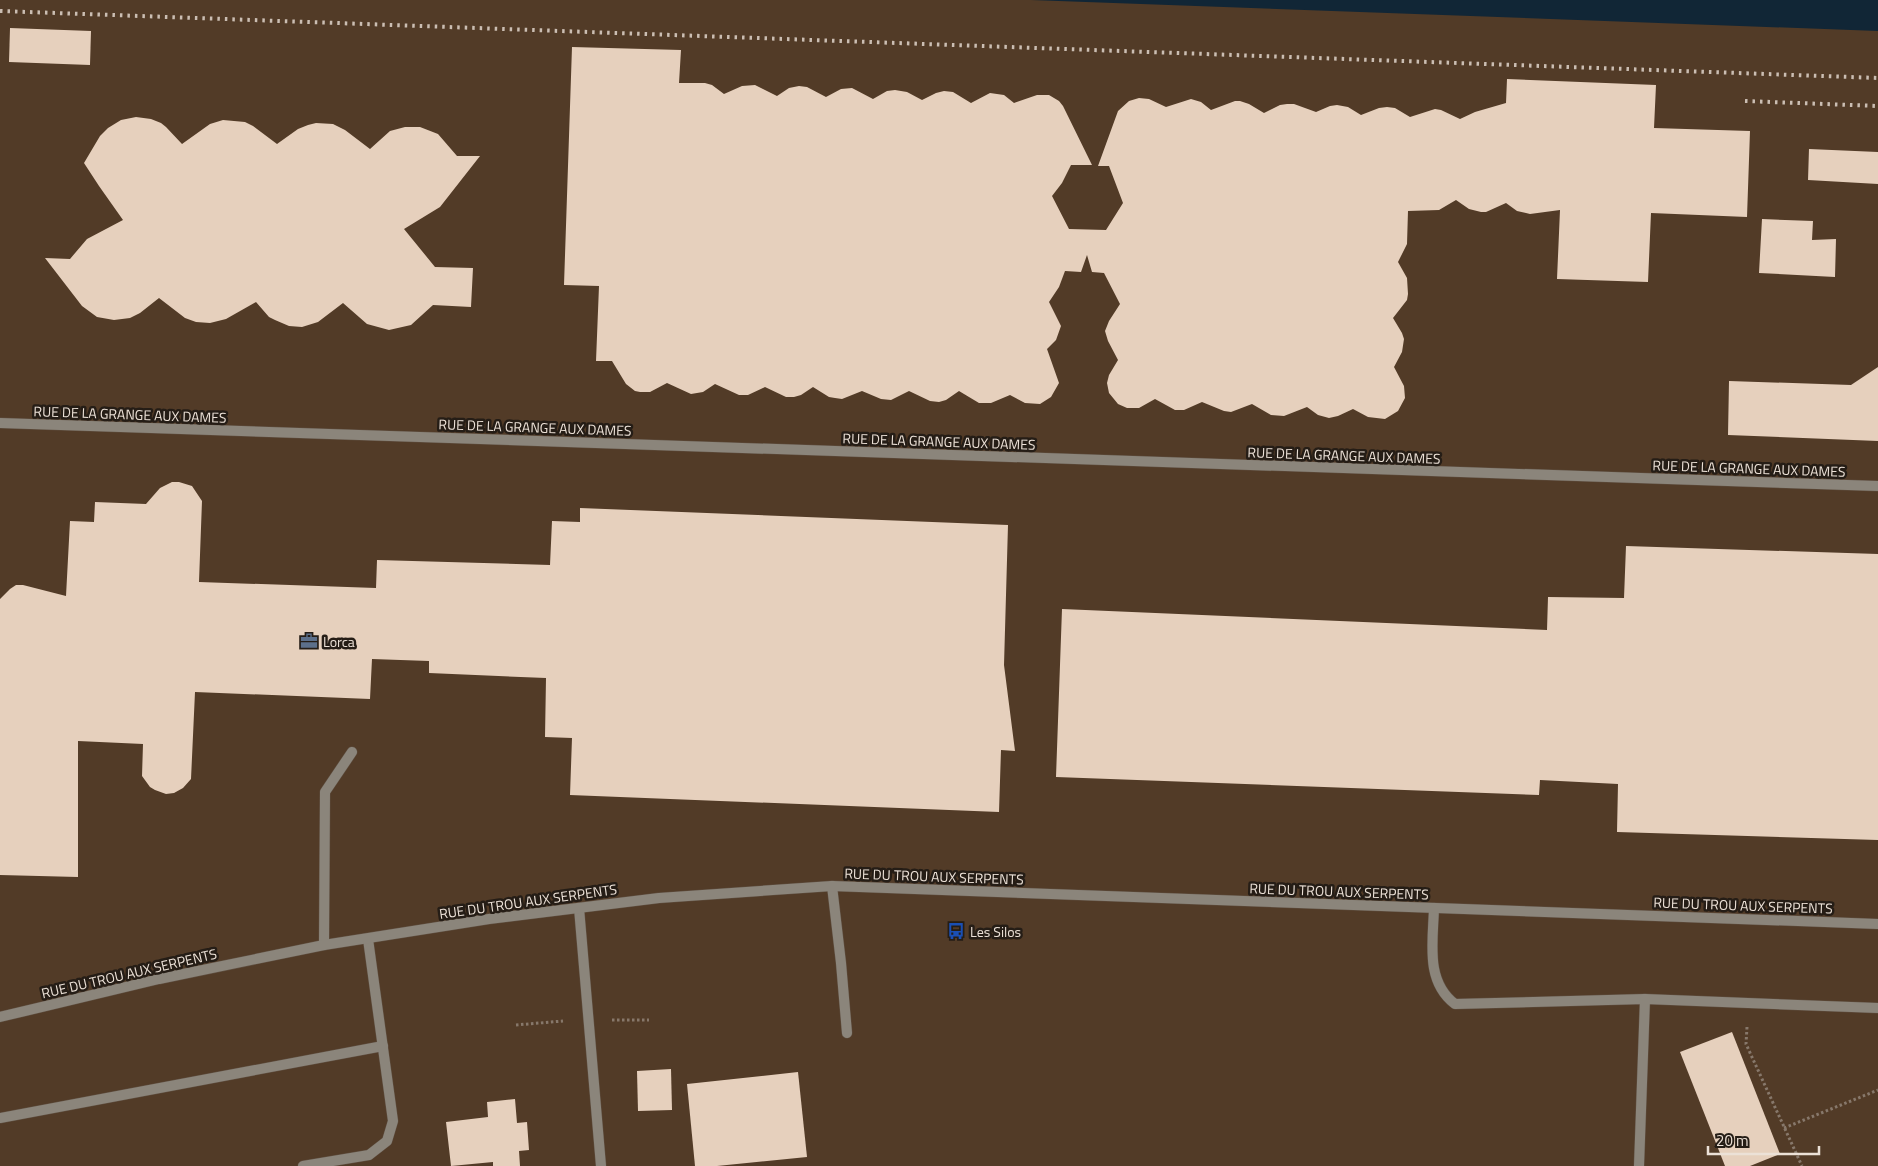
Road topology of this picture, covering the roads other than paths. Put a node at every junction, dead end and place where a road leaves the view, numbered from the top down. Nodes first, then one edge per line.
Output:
1 (0, 423) edge
2 (1878, 486) edge
3 (352, 752) dead end
4 (832, 886) junction
5 (579, 908) junction
6 (1434, 908) junction
7 (1878, 924) edge
8 (368, 939) junction
9 (324, 945) junction
10 (1645, 999) junction
11 (1878, 1008) edge
12 (0, 1017) edge
13 (847, 1033) dead end
14 (383, 1046) junction
15 (0, 1118) edge
16 (303, 1166) edge
17 (601, 1166) edge
18 (1639, 1166) edge

1 - 2 street, RUE DE LA GRANGE AUX DAMES
3 - 9 street
4 - 5 street, RUE DU TROU AUX SERPENTS
4 - 6 street, RUE DU TROU AUX SERPENTS
4 - 13 street
5 - 8 street, RUE DU TROU AUX SERPENTS
5 - 17 street
6 - 7 street, RUE DU TROU AUX SERPENTS
6 - 10 street
8 - 9 street, RUE DU TROU AUX SERPENTS
8 - 14 street
9 - 12 street, RUE DU TROU AUX SERPENTS
10 - 11 street
10 - 18 street
14 - 15 street
14 - 16 street

